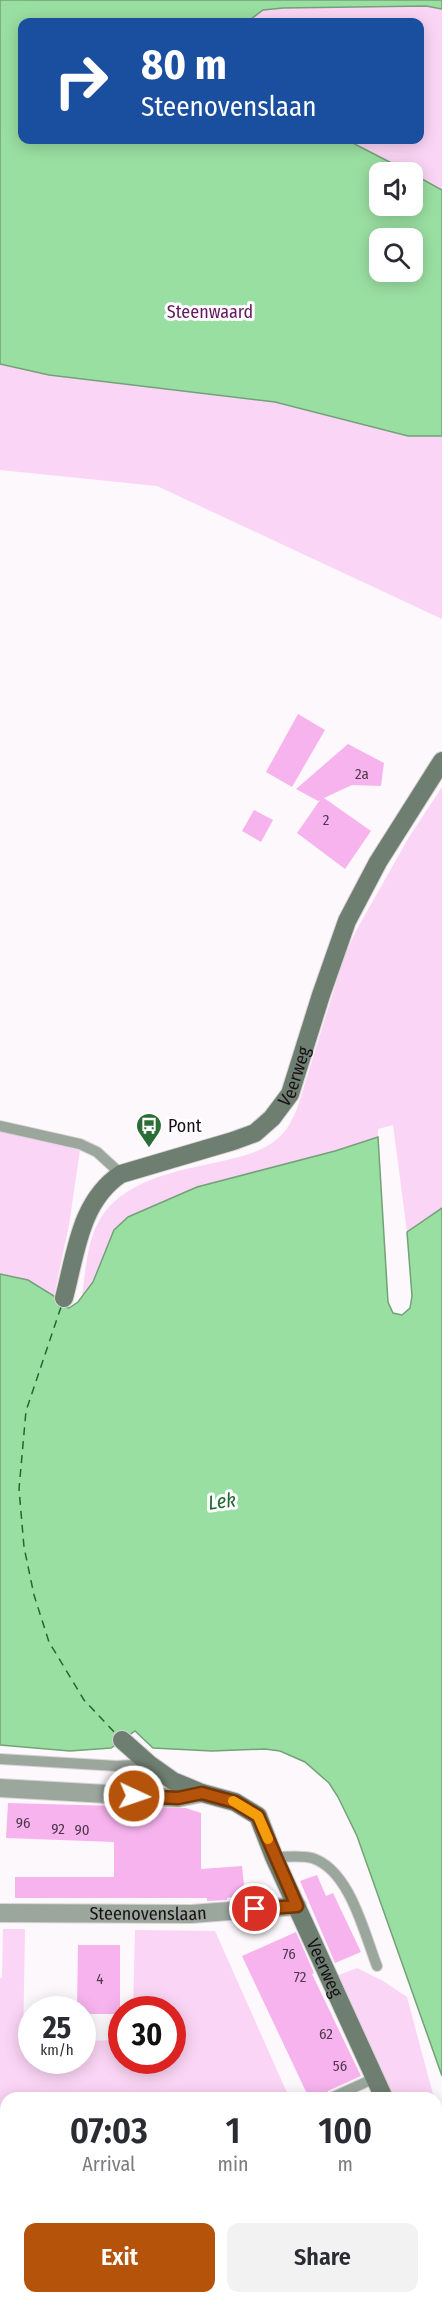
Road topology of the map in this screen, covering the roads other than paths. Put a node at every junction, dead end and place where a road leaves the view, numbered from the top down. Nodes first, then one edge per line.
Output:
1 (442, 761) edge
2 (0, 1126) edge
3 (121, 1174) junction
4 (64, 1298) dead end
5 (122, 1740) dead end
6 (0, 1759) edge
7 (148, 1764) junction
8 (0, 1788) edge
9 (202, 1793) junction
10 (274, 1857) junction
11 (297, 1906) junction
12 (0, 1913) edge
13 (377, 1966) dead end
14 (375, 2078) junction
15 (344, 2092) edge
16 (381, 2092) edge

1 - 3 street, Veerweg
2 - 3 lane
3 - 4 street, Veerweg
5 - 7 street, Veerweg
6 - 7 lane
7 - 9 street, Veerweg
8 - 9 street, Veerweg
9 - 10 street, Veerweg
10 - 11 street, Veerweg
10 - 13 lane
11 - 12 street, Steenovenslaan
11 - 14 street, Veerweg
14 - 15 lane
14 - 16 street, Veerweg

